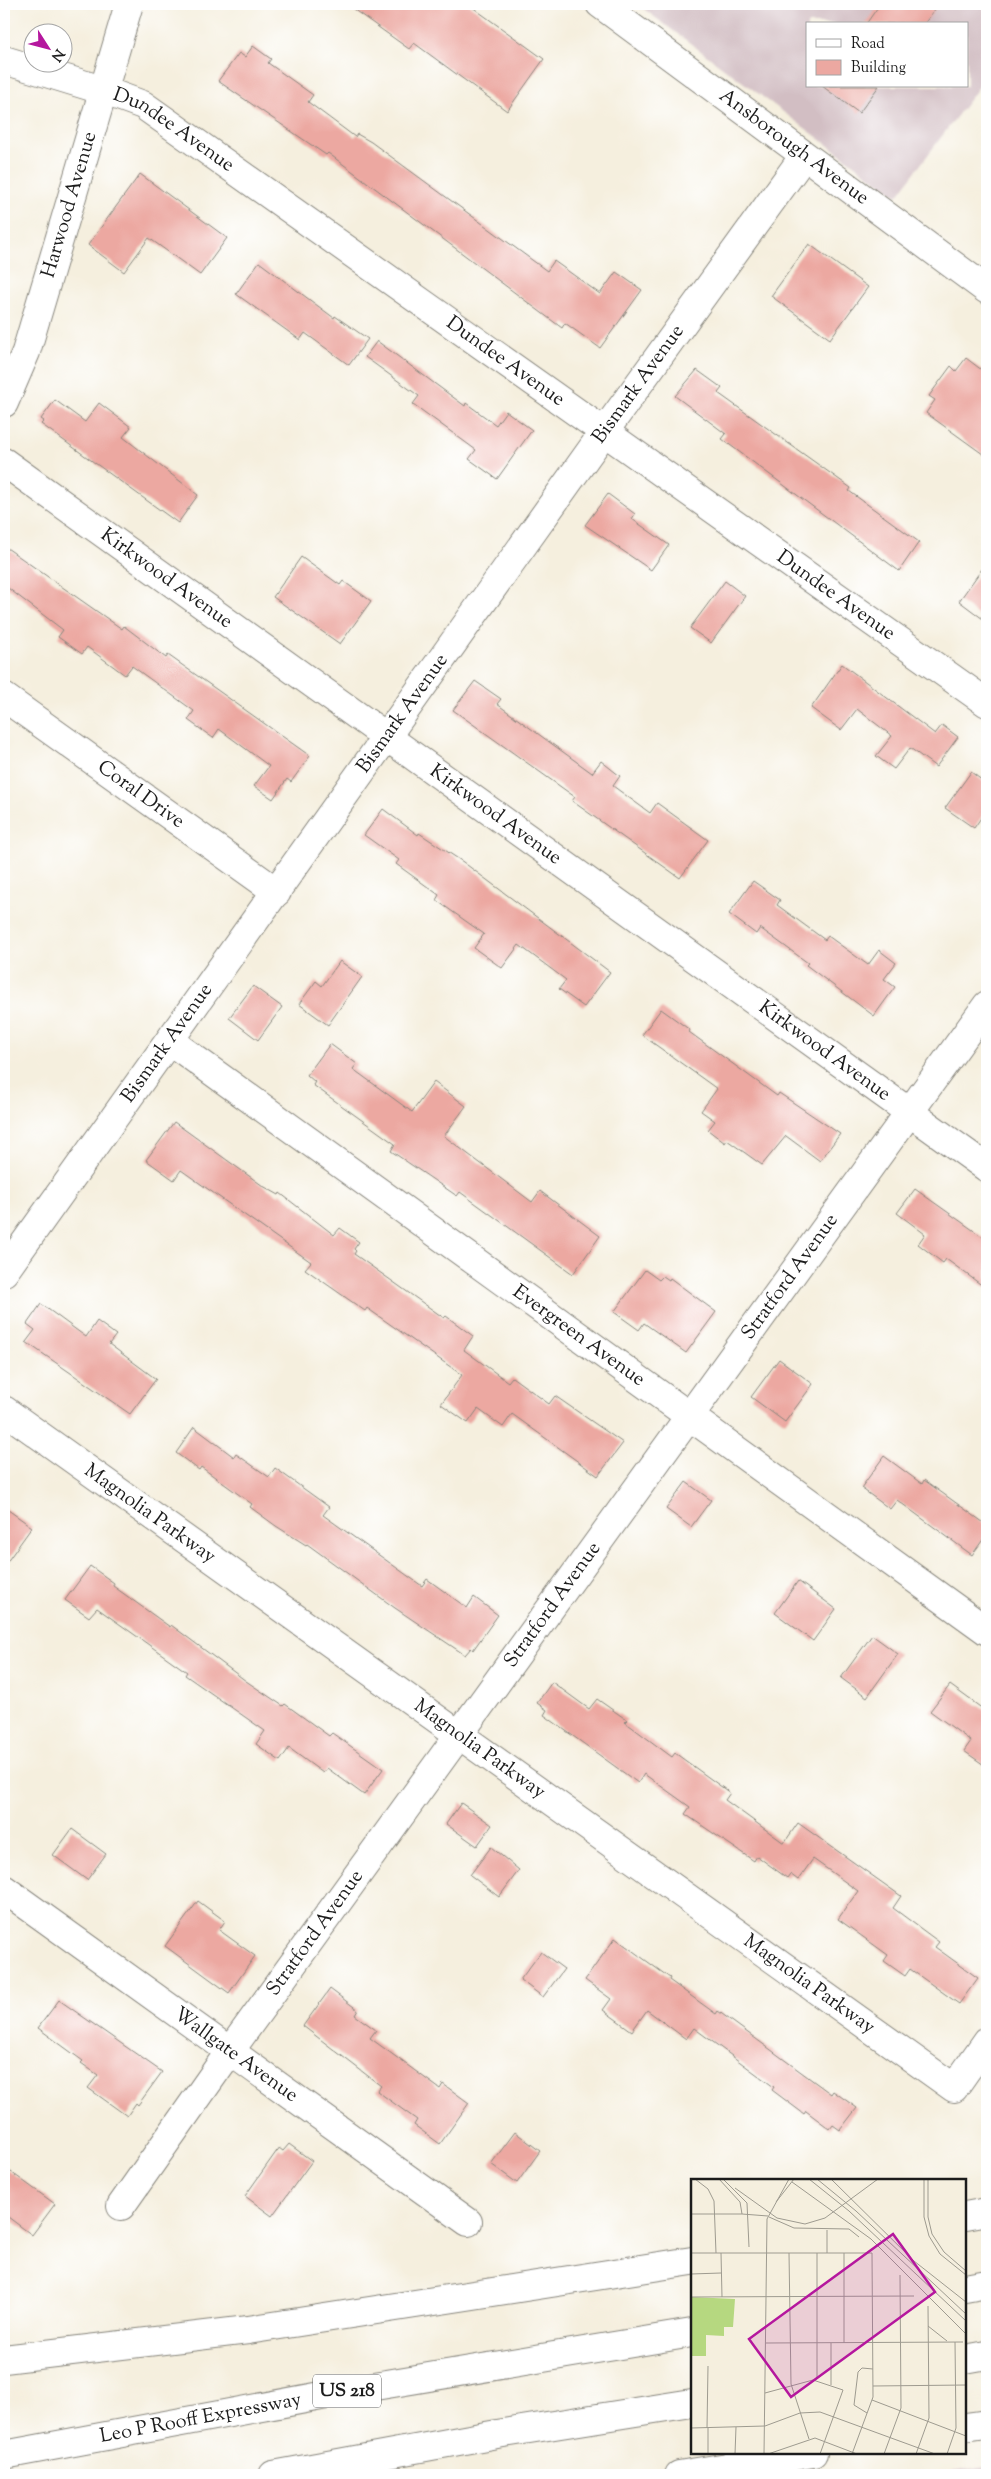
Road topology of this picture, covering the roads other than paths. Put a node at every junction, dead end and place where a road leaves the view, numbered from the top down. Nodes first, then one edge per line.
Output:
1 (129, 4) edge
2 (600, 4) edge
3 (4, 60) edge
4 (102, 90) junction
5 (804, 156) junction
6 (987, 290) edge
7 (4, 403) edge
8 (604, 432) junction
9 (4, 462) edge
10 (4, 698) edge
11 (987, 703) edge
12 (388, 737) junction
13 (277, 892) junction
14 (987, 1005) edge
15 (170, 1040) junction
16 (910, 1112) junction
17 (987, 1168) edge
18 (4, 1272) edge
19 (4, 1410) edge
20 (690, 1416) junction
21 (987, 1631) edge
22 (458, 1736) junction
23 (4, 1889) edge
24 (987, 2041) edge
25 (230, 2051) junction
26 (121, 2206) dead end
27 (987, 2212) edge
28 (966, 2216) edge
29 (468, 2222) dead end
30 (691, 2261) edge
31 (987, 2284) edge
32 (966, 2288) edge
33 (691, 2333) edge
34 (987, 2355) edge
35 (966, 2358) edge
36 (4, 2359) edge
37 (691, 2403) edge
38 (987, 2424) edge
39 (966, 2427) edge
40 (807, 2454) edge
41 (4, 2455) edge
42 (273, 2475) edge
43 (679, 2475) edge

1 - 4 main road, Harwood Avenue
2 - 5 main road, Ansborough Avenue
3 - 4 main road, Dundee Avenue
4 - 7 main road, Harwood Avenue
4 - 8 main road, Dundee Avenue
5 - 6 main road, Ansborough Avenue
5 - 8 main road, Bismark Avenue
8 - 11 main road, Dundee Avenue
8 - 12 main road, Bismark Avenue
9 - 12 main road, Kirkwood Avenue
10 - 13 main road, Coral Drive
12 - 13 main road, Bismark Avenue
12 - 16 main road, Kirkwood Avenue
13 - 15 main road, Bismark Avenue
14 - 16 main road, Stratford Avenue
15 - 18 main road, Bismark Avenue
15 - 20 main road, Evergreen Avenue
16 - 17 main road, Kirkwood Avenue
16 - 20 main road, Stratford Avenue
19 - 22 main road, Magnolia Parkway
20 - 21 main road, Evergreen Avenue
20 - 22 main road, Stratford Avenue
22 - 24 main road, Magnolia Parkway
22 - 25 main road, Stratford Avenue
23 - 25 main road, Wallgate Avenue
25 - 26 main road, Stratford Avenue
25 - 29 main road, Wallgate Avenue
27 - 28 main road
30 - 36 main road
31 - 32 main road
33 - 41 main road, Leo P Rooff Expressway / US 218
34 - 35 main road
37 - 42 main road
38 - 39 main road
40 - 43 main road

